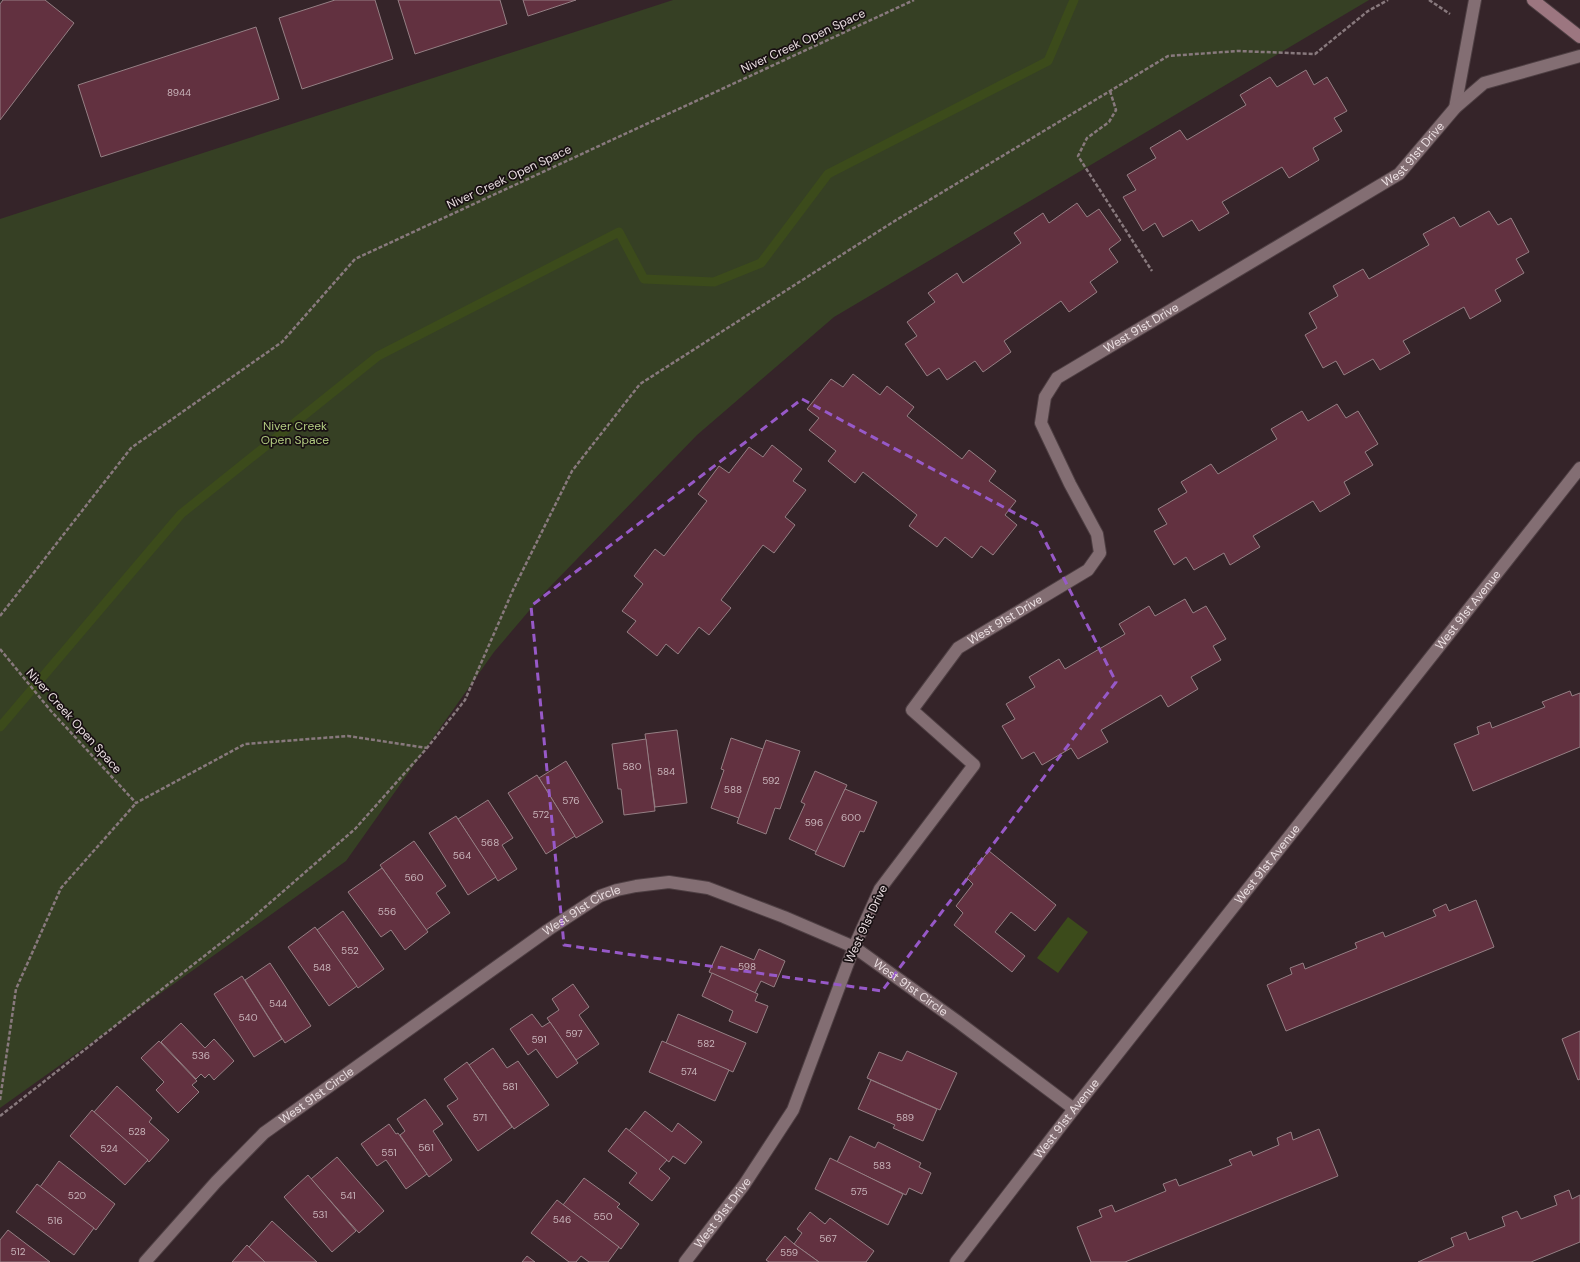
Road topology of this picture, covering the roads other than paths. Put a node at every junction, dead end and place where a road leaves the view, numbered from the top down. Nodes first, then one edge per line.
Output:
1 (1476, 0) edge
2 (1532, 0) edge
3 (1580, 37) edge
4 (1580, 56) edge
5 (1455, 108) junction
6 (1580, 468) edge
7 (854, 947) junction
8 (1074, 1109) junction
9 (145, 1262) edge
10 (685, 1262) edge
11 (956, 1262) edge

1 - 5 street
2 - 3 main road
4 - 5 street
5 - 7 street, West 91st Drive
6 - 8 street, West 91st Avenue
7 - 8 street, West 91st Circle
7 - 9 street, West 91st Circle
7 - 10 street, West 91st Drive
8 - 11 street, West 91st Avenue

